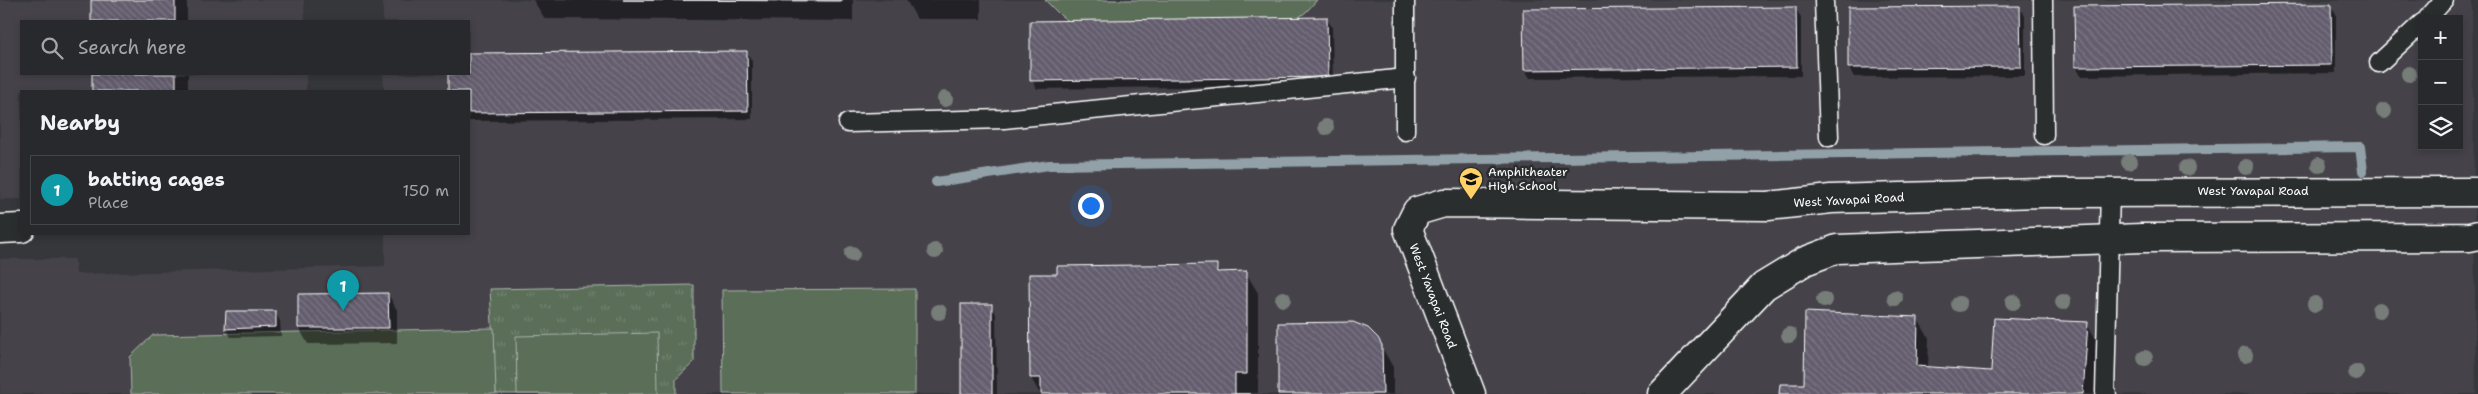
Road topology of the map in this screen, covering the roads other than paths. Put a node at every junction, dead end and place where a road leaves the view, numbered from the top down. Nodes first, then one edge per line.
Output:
1 (1405, 0) edge
2 (1824, 0) edge
3 (2043, 0) edge
4 (2447, 1) edge
5 (2431, 15) edge
6 (2418, 27) edge
7 (2379, 63) dead end
8 (1406, 78) junction
9 (848, 123) dead end
10 (1405, 131) dead end
11 (2044, 135) dead end
12 (1829, 138) dead end
13 (2110, 191) junction
14 (2478, 192) edge
15 (20, 228) edge
16 (0, 229) edge
17 (2478, 235) edge
18 (2109, 239) junction
19 (1471, 394) edge
20 (1662, 394) edge
21 (2107, 394) edge

1 - 8 lane
2 - 12 lane
3 - 11 lane
4 - 5 lane
6 - 7 lane
8 - 9 lane
8 - 10 lane
13 - 14 street, West Yavapai Road
13 - 18 lane
13 - 19 street, West Yavapai Road
15 - 16 street
17 - 18 street
18 - 20 street
18 - 21 lane

